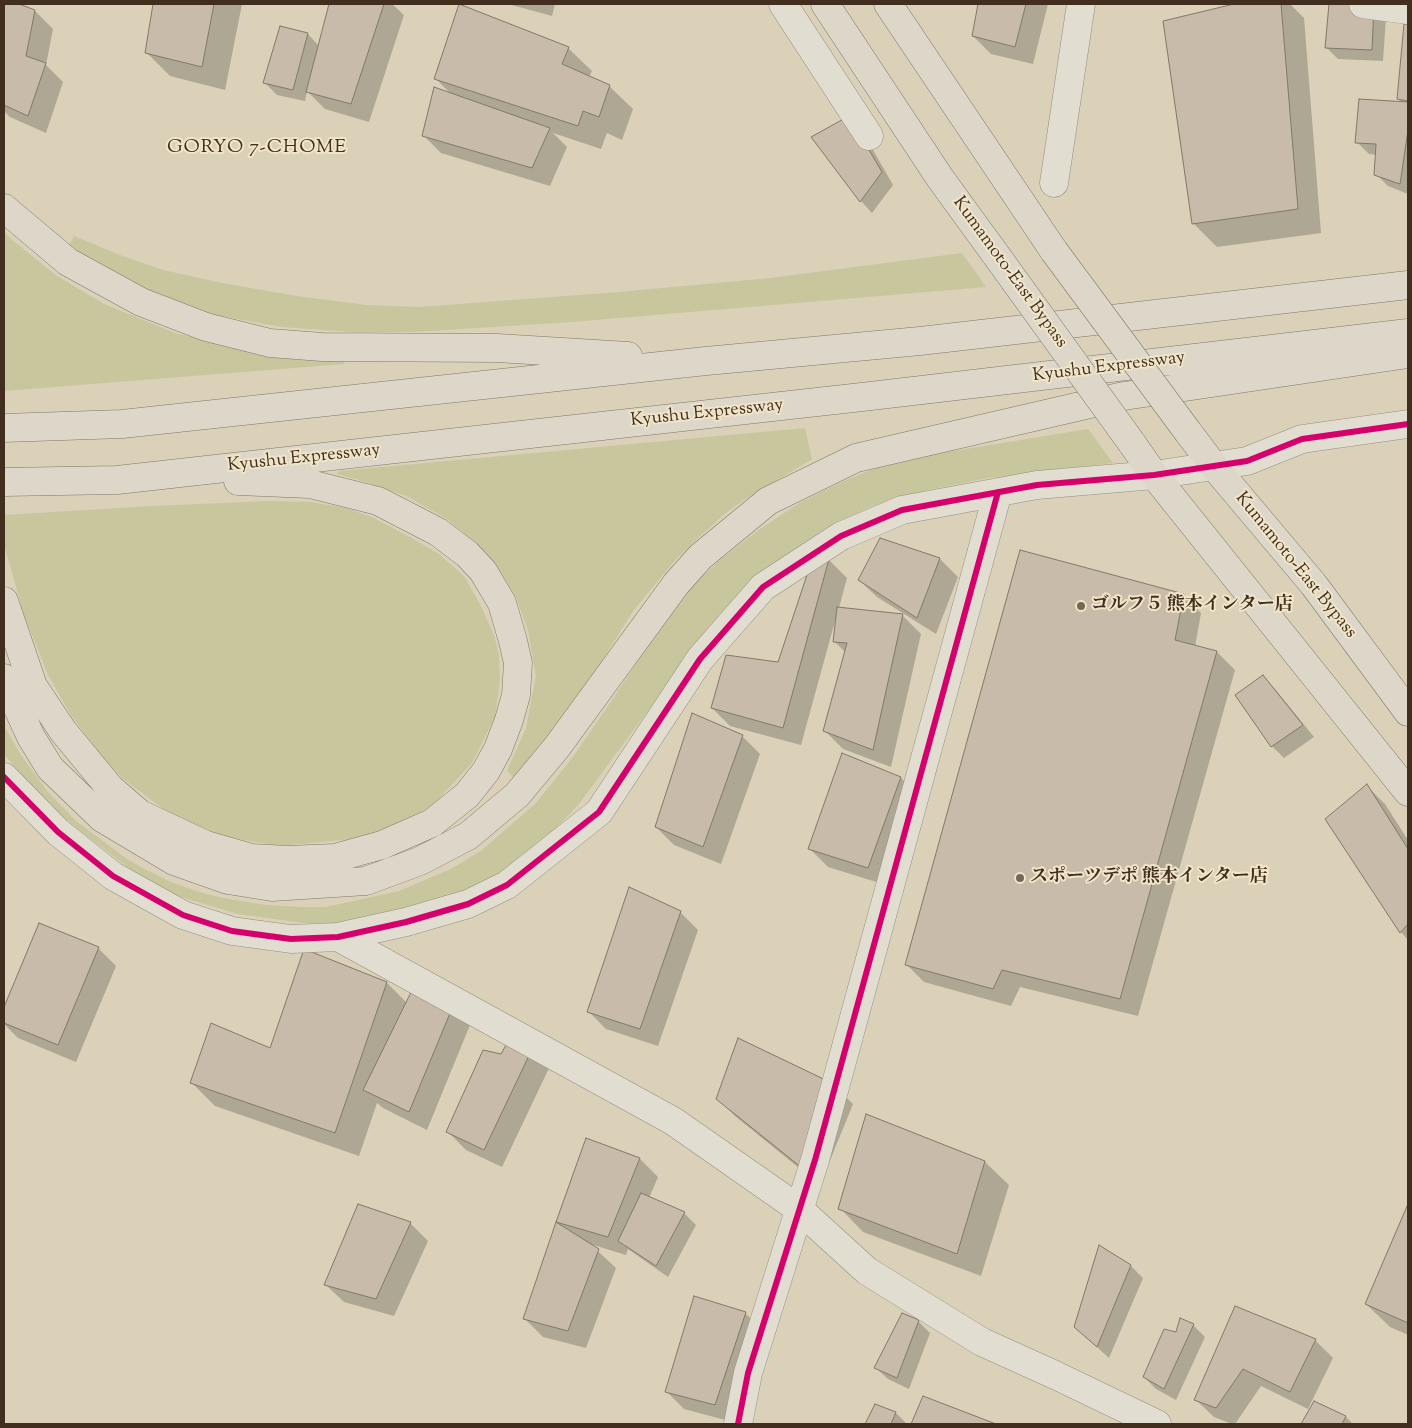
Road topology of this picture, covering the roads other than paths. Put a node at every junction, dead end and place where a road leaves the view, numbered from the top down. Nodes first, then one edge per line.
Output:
1 (783, 4) edge
2 (825, 4) edge
3 (888, 4) edge
4 (1081, 4) edge
5 (1363, 4) edge
6 (1408, 10) edge
7 (869, 136) dead end
8 (1054, 183) dead end
9 (4, 208) edge
10 (1408, 285) edge
11 (1408, 333) edge
12 (1408, 354) edge
13 (706, 361) junction
14 (1408, 424) edge
15 (4, 428) edge
16 (1213, 465) junction
17 (1154, 475) junction
18 (117, 480) junction
19 (4, 482) edge
20 (998, 492) junction
21 (4, 601) edge
22 (4, 678) edge
23 (1408, 712) edge
24 (4, 777) edge
25 (1408, 792) edge
26 (338, 937) junction
27 (799, 1209) junction
28 (738, 1424) edge
29 (1157, 1424) edge

1 - 7 street
2 - 17 highway, Kumamoto-East Bypass, bridge
3 - 16 highway, Kumamoto-East Bypass, bridge
4 - 8 street
5 - 6 street
9 - 13 highway
10 - 13 highway
11 - 18 highway, Kyushu Expressway
12 - 22 highway
13 - 15 highway
14 - 16 street
16 - 17 street
16 - 23 highway, Kumamoto-East Bypass
17 - 20 street
17 - 25 highway, Kumamoto-East Bypass
18 - 19 highway, Kyushu Expressway
18 - 21 highway
20 - 26 street
20 - 27 street
24 - 26 street
26 - 27 street
27 - 28 street
27 - 29 street

